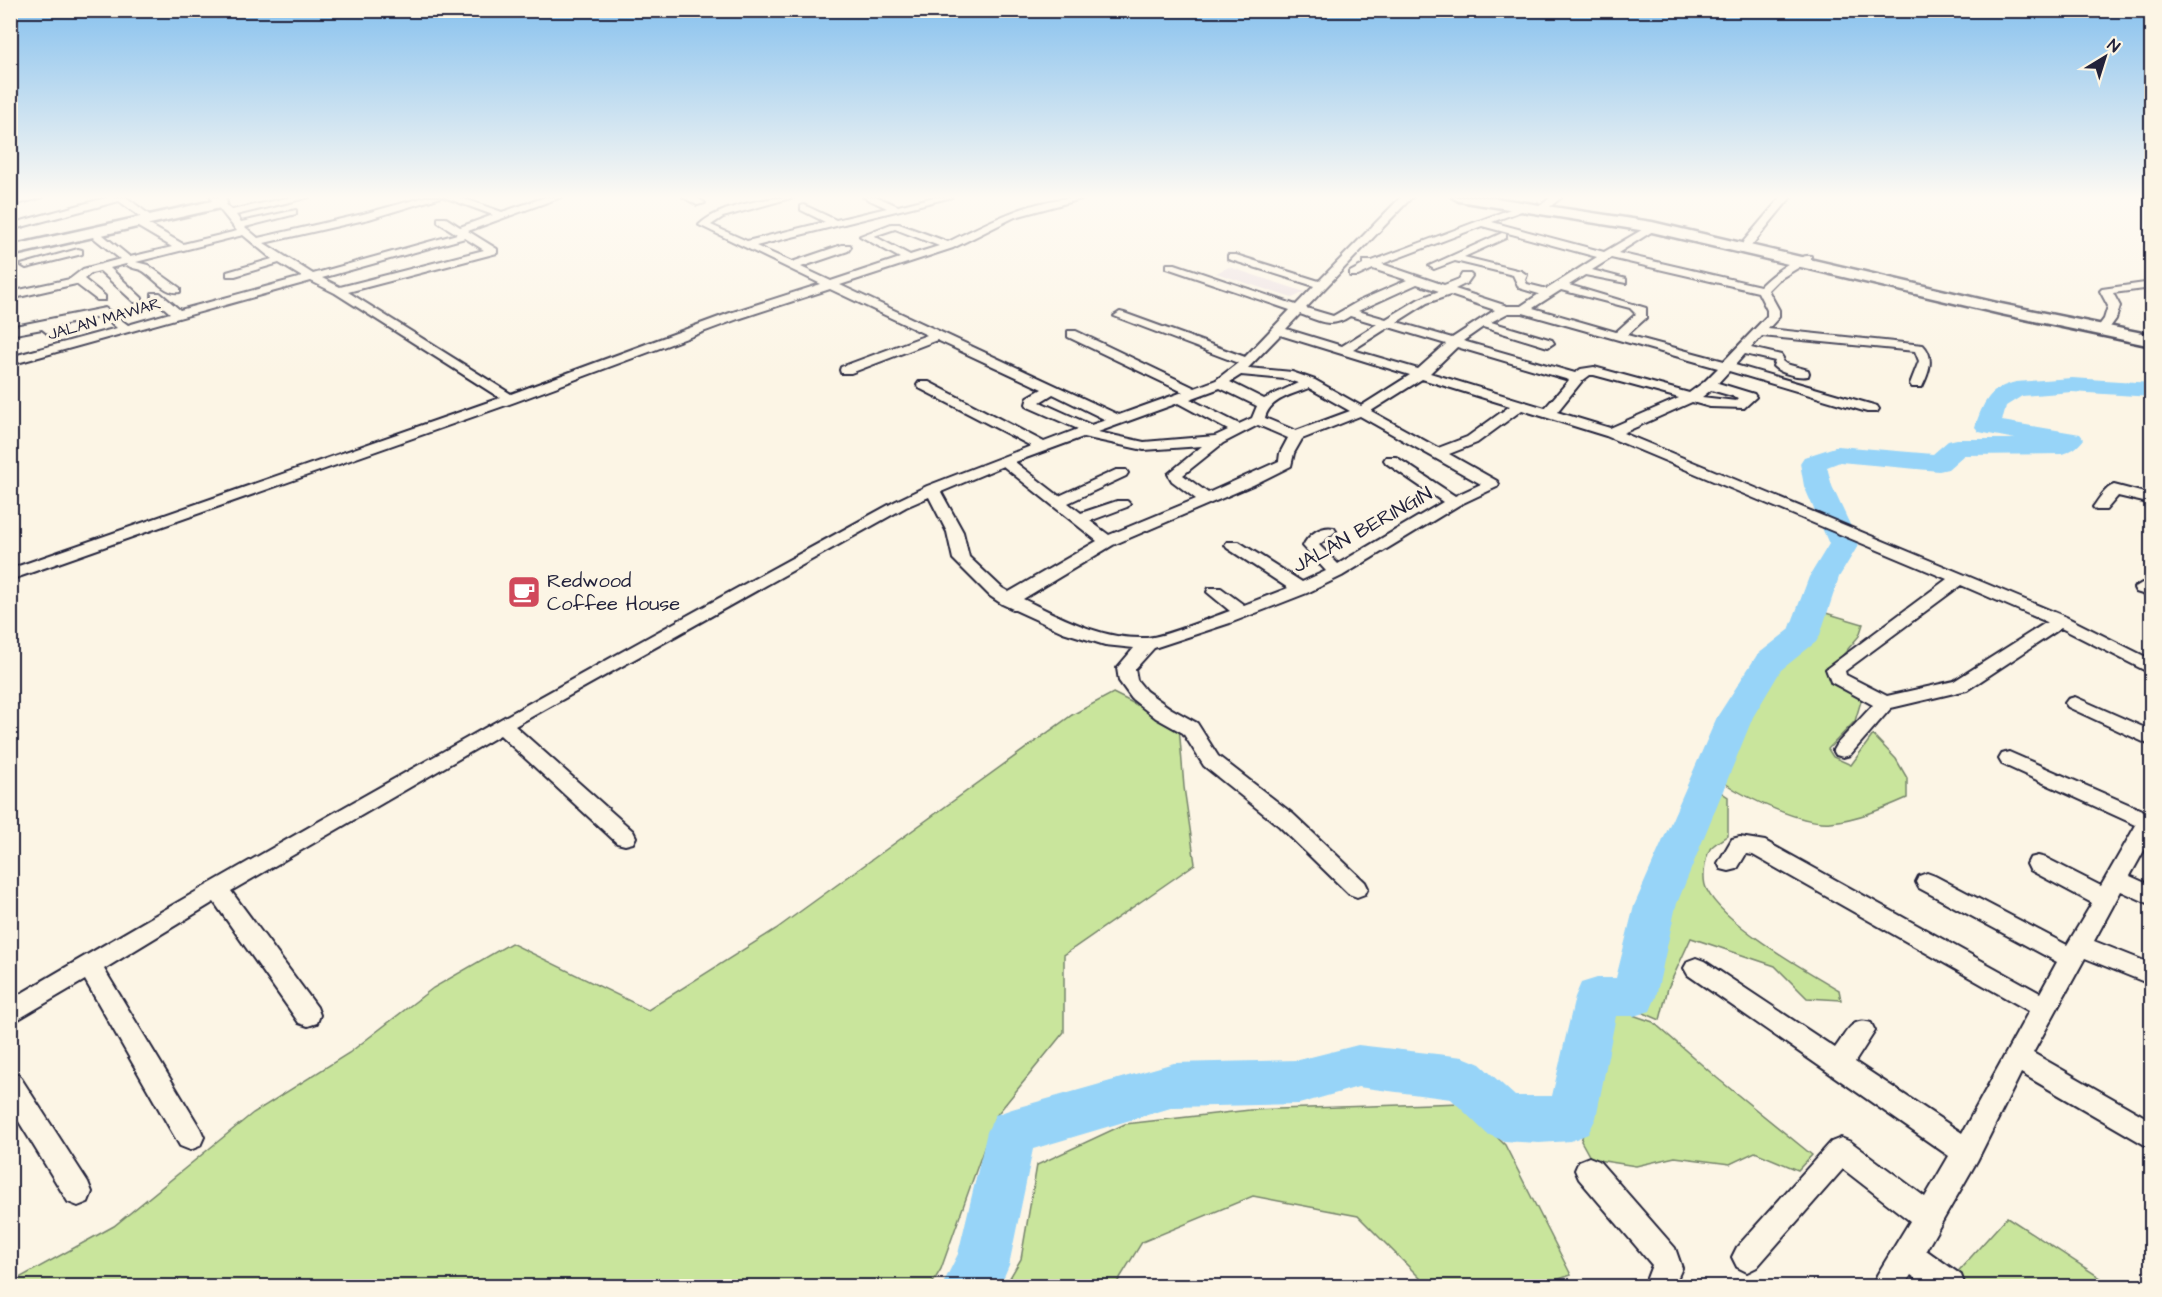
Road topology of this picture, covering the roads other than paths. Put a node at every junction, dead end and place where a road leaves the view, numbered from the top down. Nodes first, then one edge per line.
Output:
1 (1348, 257) edge
2 (24, 258) edge
3 (56, 258) edge
4 (124, 258) edge
5 (142, 258) edge
6 (276, 258) edge
7 (377, 258) edge
8 (465, 258) edge
9 (774, 258) edge
10 (818, 258) edge
11 (907, 258) edge
12 (914, 258) edge
13 (1234, 258) edge
14 (1350, 258) edge
15 (1392, 258) edge
16 (1451, 258) joint
17 (1602, 258) edge
18 (1617, 258) edge
19 (1793, 258) edge
20 (1795, 258) edge
21 (910, 259) junction
22 (279, 260) junction
23 (1804, 260) junction
24 (128, 261) junction
25 (1374, 265) junction
26 (792, 266) junction
27 (1171, 266) dead end
28 (1434, 266) dead end
29 (102, 267) junction
30 (1582, 271) junction
31 (231, 273) dead end
32 (1354, 274) dead end
33 (1466, 276) dead end
34 (311, 277) junction
35 (77, 279) junction
36 (1419, 279) junction
37 (1622, 281) dead end
38 (831, 285) junction
39 (1321, 285) junction
40 (2151, 285) edge
41 (1558, 286) junction
42 (176, 290) dead end
43 (1448, 290) junction
44 (1762, 290) junction
45 (339, 291) junction
46 (1548, 293) junction
47 (156, 295) dead end
48 (10, 296) edge
49 (101, 298) dead end
50 (138, 300) dead end
51 (1136, 309) dead end
52 (1524, 309) junction
53 (1297, 310) junction
54 (1506, 310) junction
55 (1348, 312) junction
56 (178, 314) junction
57 (1120, 316) dead end
58 (1389, 323) junction
59 (1482, 323) junction
60 (45, 325) junction
61 (2104, 327) junction
62 (126, 329) junction
63 (1277, 330) junction
64 (1760, 332) junction
65 (938, 334) junction
66 (1072, 334) dead end
67 (2151, 335) edge
68 (1617, 337) junction
69 (17, 341) edge
70 (2151, 341) edge
71 (1453, 344) junction
72 (64, 346) junction
73 (1741, 349) junction
74 (1344, 350) junction
75 (10, 361) edge
76 (1246, 363) junction
77 (1531, 365) junction
78 (1726, 366) junction
79 (846, 370) dead end
80 (1421, 374) junction
81 (1577, 378) junction
82 (1221, 382) junction
83 (1310, 383) junction
84 (1793, 384) junction
85 (1917, 384) dead end
86 (924, 385) dead end
87 (1709, 385) junction
88 (1052, 389) junction
89 (1195, 393) junction
90 (1692, 398) junction
91 (510, 399) junction
92 (1180, 399) junction
93 (1264, 404) junction
94 (1520, 405) junction
95 (1872, 409) dead end
96 (1362, 411) junction
97 (1548, 414) junction
98 (1118, 420) junction
99 (1258, 420) junction
100 (1238, 429) junction
101 (1088, 431) junction
102 (1611, 434) junction
103 (1296, 436) junction
104 (1218, 440) junction
105 (1043, 447) junction
106 (1437, 454) junction
107 (1390, 460) dead end
108 (1005, 461) junction
109 (1120, 473) dead end
110 (932, 489) junction
111 (1206, 500) junction
112 (2151, 500) edge
113 (1058, 502) junction
114 (1454, 502) junction
115 (1122, 504) dead end
116 (2100, 507) dead end
117 (1080, 519) junction
118 (1328, 531) dead end
119 (1107, 542) junction
120 (1233, 545) dead end
121 (1336, 572) junction
122 (10, 575) edge
123 (1959, 578) junction
124 (1301, 589) junction
125 (1215, 592) dead end
126 (1008, 600) junction
127 (1243, 612) junction
128 (2060, 621) junction
129 (1148, 644) junction
130 (2151, 668) edge
131 (1885, 703) junction
132 (2075, 703) dead end
133 (502, 725) junction
134 (2151, 739) edge
135 (1843, 750) dead end
136 (2009, 759) dead end
137 (2150, 819) edge
138 (625, 837) dead end
139 (1729, 863) dead end
140 (2038, 864) dead end
141 (1928, 882) dead end
142 (1357, 888) dead end
143 (217, 889) junction
144 (2110, 889) junction
145 (2151, 896) edge
146 (2075, 952) junction
147 (89, 966) junction
148 (1696, 969) dead end
149 (2151, 975) edge
150 (2044, 1007) junction
151 (10, 1013) edge
152 (308, 1015) dead end
153 (1862, 1031) dead end
154 (2017, 1057) junction
155 (1838, 1066) junction
156 (10, 1083) edge
157 (2151, 1136) edge
158 (190, 1137) dead end
159 (1967, 1152) junction
160 (1589, 1170) dead end
161 (78, 1192) dead end
162 (1928, 1217) junction
163 (1908, 1255) junction
164 (1747, 1257) dead end
165 (1659, 1287) edge
166 (1888, 1287) edge
167 (1950, 1287) edge

1 - 39 street
2 - 3 street
4 - 24 street
5 - 24 street
6 - 22 street
7 - 34 street, JALAN MAWAR
8 - 45 street
9 - 26 street
10 - 26 street
11 - 21 street
12 - 21 street
13 - 39 street
14 - 25 street
15 - 25 street
16 - 28 street
16 - 46 street
17 - 30 street
18 - 44 street
19 - 23 main road
20 - 23 main road
21 - 38 street
22 - 31 street
22 - 34 street
23 - 44 street
23 - 61 main road
23 - 70 main road
24 - 29 street
24 - 42 street
25 - 32 street
25 - 36 street
26 - 38 street
27 - 53 street
29 - 35 street
29 - 50 street
30 - 37 street
30 - 41 street
33 - 43 street
34 - 45 street
34 - 56 street, JALAN MAWAR
35 - 48 street
35 - 49 street
36 - 43 street
36 - 55 street
38 - 65 street
38 - 91 street
39 - 53 street
40 - 61 street
41 - 46 street
41 - 68 street
43 - 54 street
43 - 58 street
44 - 64 street
45 - 91 street
46 - 52 street
47 - 56 street
51 - 76 street
52 - 54 street
52 - 68 street
53 - 55 street
53 - 63 street
54 - 59 street
55 - 58 street
56 - 62 street, JALAN MAWAR
57 - 76 street
58 - 71 street
58 - 74 street
59 - 71 street
59 - 77 street
60 - 62 street
60 - 69 street
60 - 72 street
61 - 67 main road
62 - 72 street, JALAN MAWAR
63 - 74 street
63 - 76 street
64 - 73 street
64 - 85 street
65 - 79 street
65 - 88 street
66 - 89 street
68 - 78 street
69 - 72 street, JALAN MAWAR
69 - 75 street, JALAN MAWAR
71 - 77 street
71 - 80 street
73 - 78 street
73 - 84 street
74 - 80 street
76 - 82 street
76 - 83 street, JALAN BERINGIN
77 - 81 street
78 - 84 street
78 - 87 street
80 - 94 street
80 - 96 street
81 - 90 street
81 - 97 street
82 - 89 street
82 - 93 street
83 - 93 street
83 - 96 street, JALAN BERINGIN
84 - 95 street
86 - 105 street
87 - 90 street
87 - 90 street
88 - 98 street
88 - 101 street
89 - 92 street
90 - 102 street
91 - 122 street
92 - 98 street
92 - 100 street
93 - 99 street
94 - 97 street
94 - 106 street
96 - 103 street
96 - 106 street, JALAN BERINGIN
97 - 102 street
98 - 101 street
99 - 100 street
99 - 103 street
100 - 104 street
101 - 104 street
101 - 105 street
102 - 123 street
103 - 111 street
104 - 111 street
105 - 108 street
106 - 114 street, JALAN BERINGIN
107 - 114 street
108 - 110 street
108 - 113 street
109 - 113 street
110 - 126 street, JALAN BERINGIN
110 - 133 street
111 - 119 street
112 - 116 street
113 - 117 street
114 - 121 street, JALAN BERINGIN
115 - 117 street
117 - 119 street
118 - 121 street
119 - 126 street
120 - 124 street
121 - 124 street, JALAN BERINGIN
123 - 128 street
123 - 131 street
124 - 127 street, JALAN BERINGIN
125 - 127 street
126 - 129 street, JALAN BERINGIN
127 - 129 street, JALAN BERINGIN
128 - 130 street
128 - 131 street
129 - 142 street
131 - 135 street
132 - 134 street
133 - 138 street
133 - 143 street
136 - 137 street
137 - 144 street
139 - 150 street
140 - 144 street
141 - 146 street
143 - 147 street
143 - 152 street
144 - 145 street
144 - 146 street
146 - 149 street
146 - 150 street
147 - 151 street
147 - 158 street
148 - 155 street
150 - 154 street
153 - 155 street
154 - 157 street
154 - 159 street
155 - 159 street
156 - 161 street
159 - 162 street
160 - 165 street
162 - 163 street
162 - 164 street
163 - 166 street
163 - 167 street

